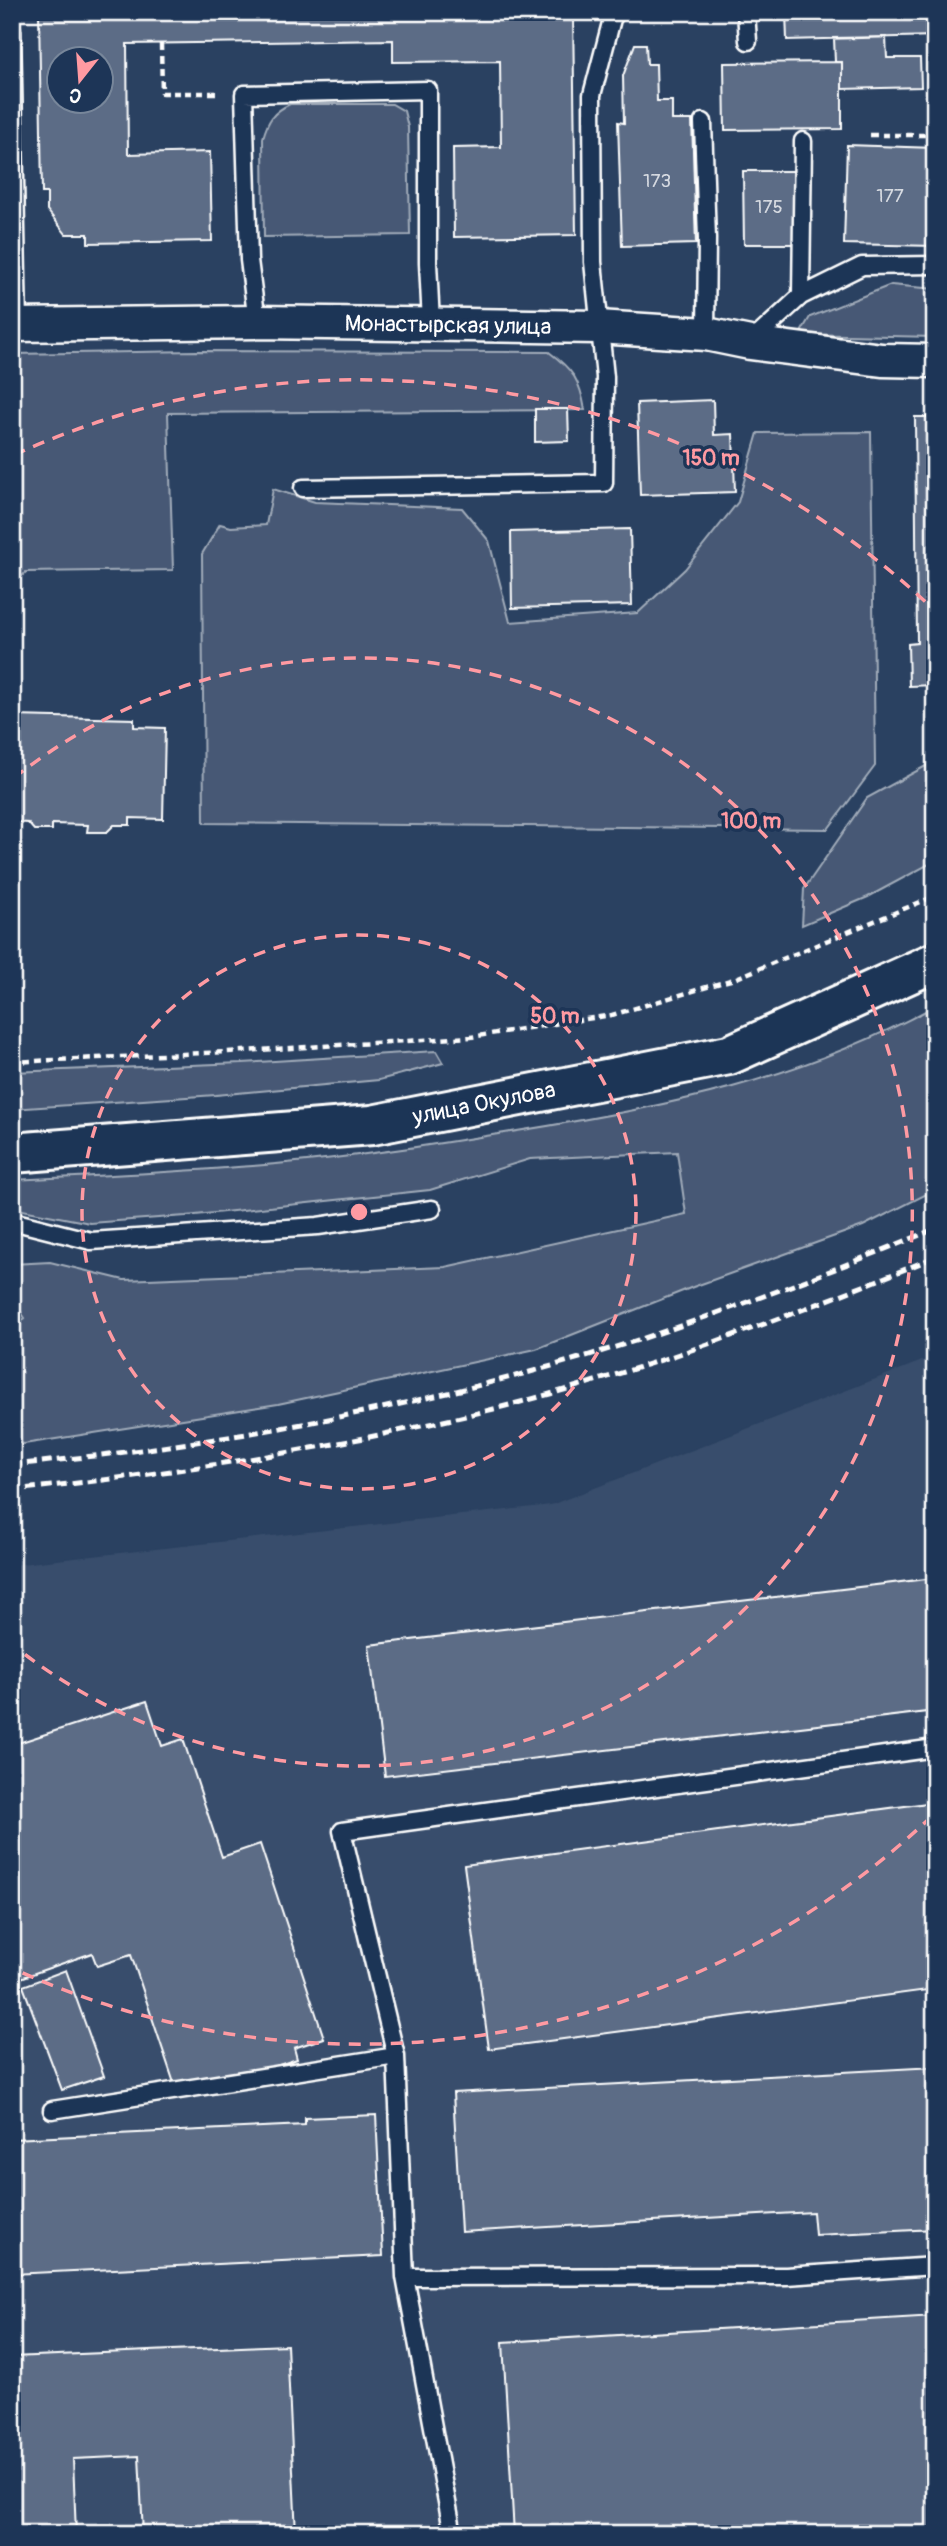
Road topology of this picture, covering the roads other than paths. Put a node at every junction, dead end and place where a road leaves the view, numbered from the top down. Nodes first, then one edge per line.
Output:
1 (617, 12) edge
2 (746, 12) edge
3 (12, 31) edge
4 (748, 41) dead end
5 (703, 122) dead end
6 (803, 141) dead end
7 (935, 265) edge
8 (802, 296) junction
9 (257, 322) junction
10 (431, 323) junction
11 (15, 325) edge
12 (598, 327) junction
13 (706, 334) junction
14 (750, 343) junction
15 (935, 362) edge
16 (303, 488) dead end
17 (935, 962) edge
18 (12, 1153) edge
19 (432, 1209) dead end
20 (12, 1221) edge
21 (935, 1748) edge
22 (397, 2056) junction
23 (52, 2110) dead end
24 (935, 2266) edge
25 (405, 2277) junction
26 (453, 2534) edge

1 - 12 lane
2 - 4 lane
3 - 11 lane
5 - 13 lane
6 - 8 lane
7 - 8 lane
8 - 14 lane
9 - 10 street, Монастырская улица
9 - 10 lane
9 - 11 street, Монастырская улица
10 - 12 street, Монастырская улица
12 - 13 street, Монастырская улица
12 - 16 lane
13 - 14 street, Монастырская улица
14 - 15 street, Монастырская улица
17 - 18 main road, улица Окулова
19 - 20 lane
21 - 22 lane
22 - 23 lane
22 - 25 lane
24 - 25 lane
25 - 26 lane

